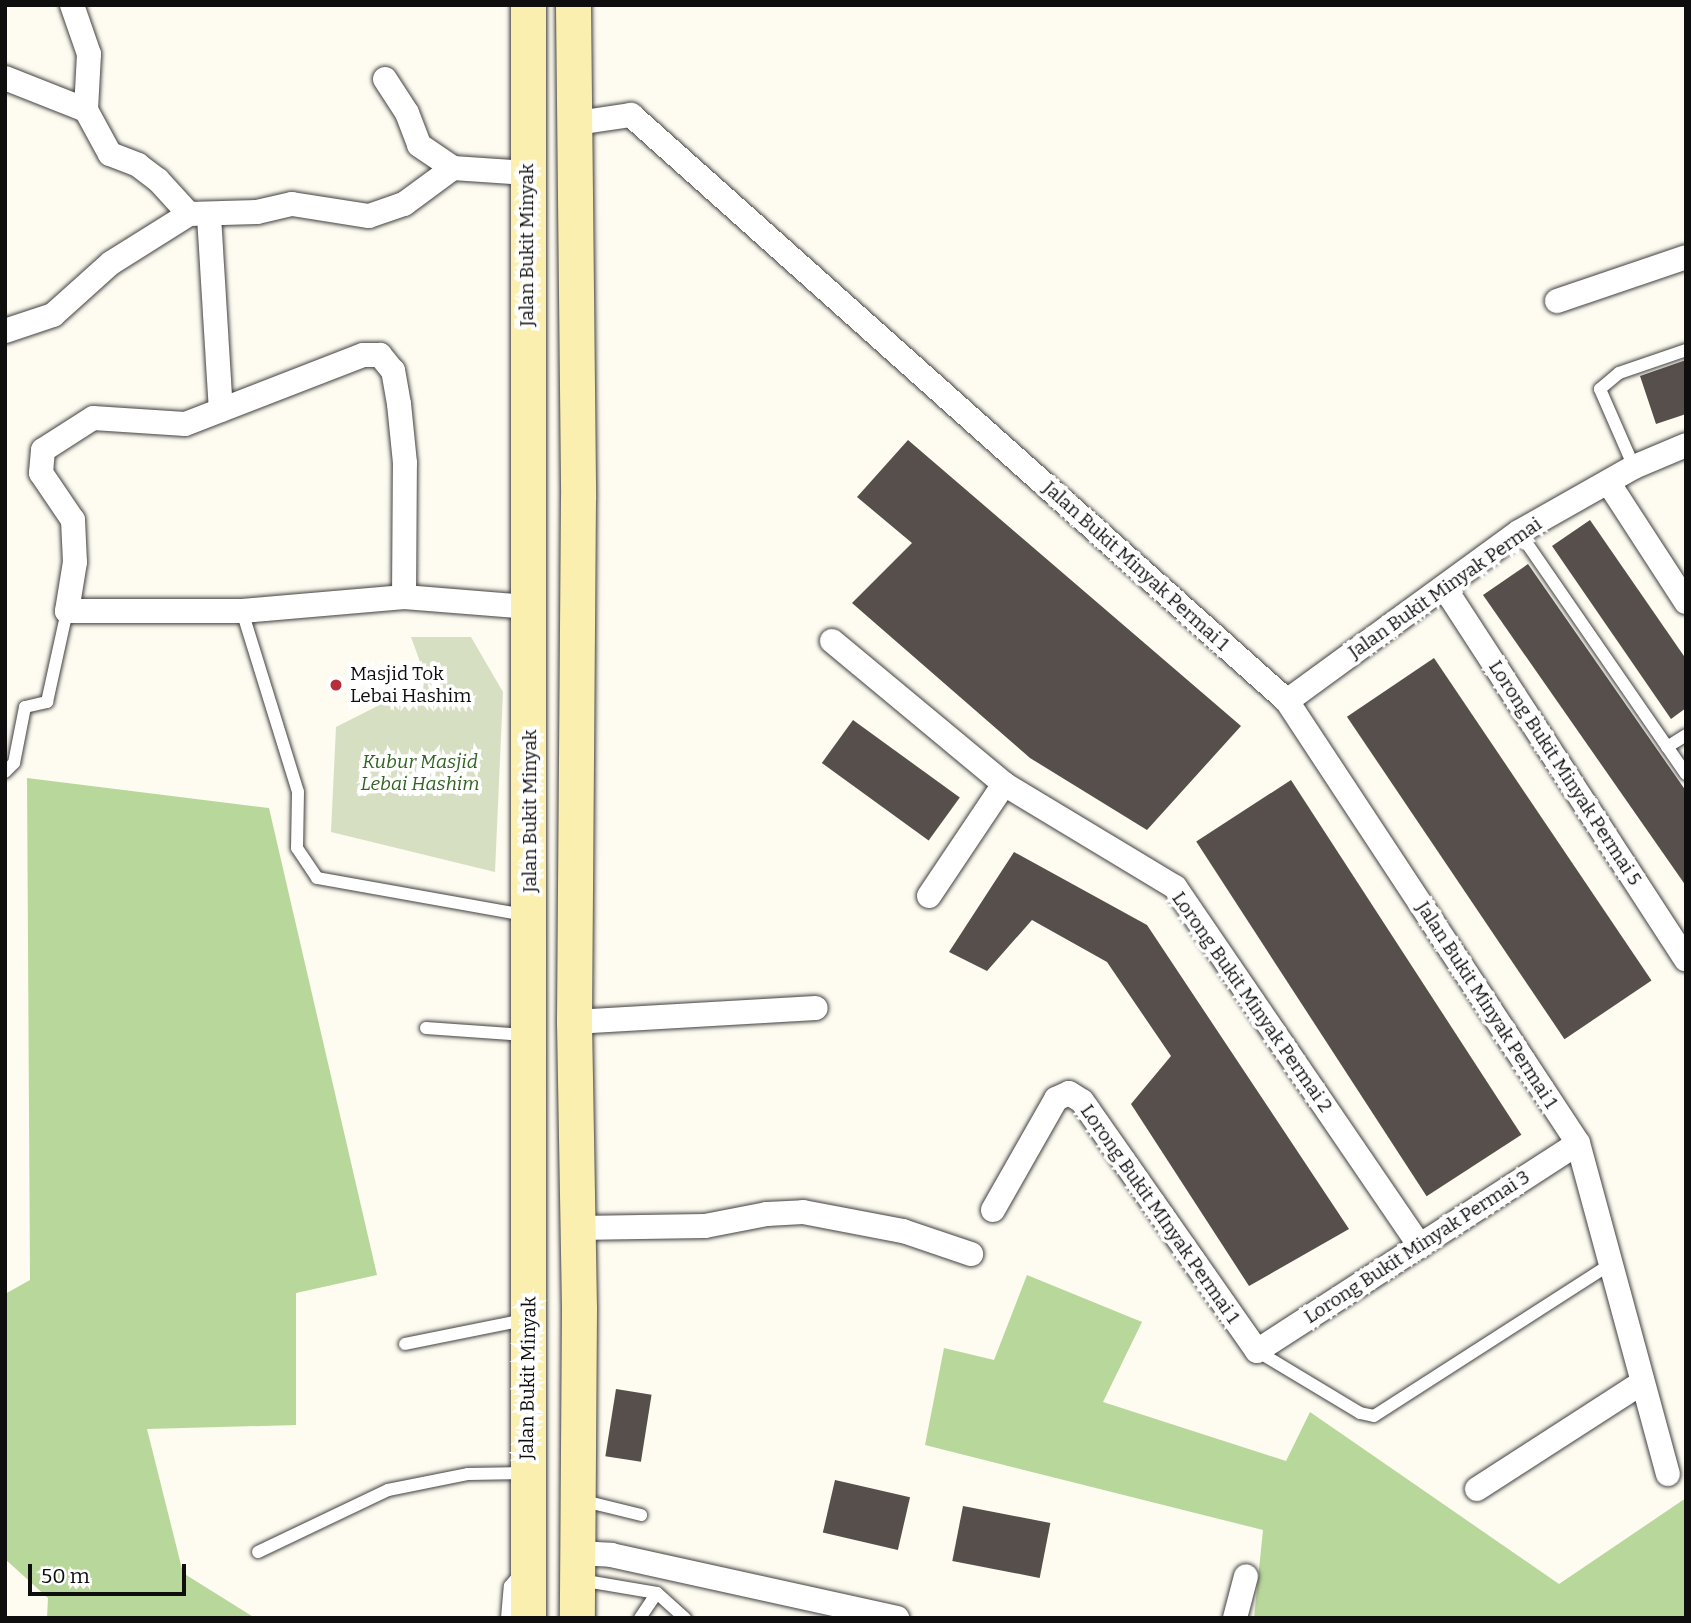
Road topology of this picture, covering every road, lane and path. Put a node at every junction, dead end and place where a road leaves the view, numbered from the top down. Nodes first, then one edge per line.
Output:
1 (72, 5) edge
2 (528, 5) edge
3 (573, 5) edge
4 (5, 78) edge
5 (385, 79) dead end
6 (86, 110) junction
7 (577, 123) junction
8 (453, 168) junction
9 (527, 173) junction
10 (199, 215) junction
11 (1686, 257) edge
12 (1557, 302) dead end
13 (5, 331) edge
14 (1686, 350) edge
15 (221, 410) junction
16 (1686, 445) edge
17 (1634, 467) junction
18 (1608, 482) junction
19 (1519, 532) junction
20 (1444, 587) junction
21 (404, 597) junction
22 (1686, 602) edge
23 (527, 607) junction
24 (67, 611) junction
25 (243, 611) junction
26 (832, 641) dead end
27 (1287, 701) junction
28 (1686, 735) edge
29 (1667, 747) junction
30 (5, 772) edge
31 (1686, 774) edge
32 (1004, 784) junction
33 (929, 896) dead end
34 (529, 916) junction
35 (1686, 959) edge
36 (816, 1008) dead end
37 (574, 1022) junction
38 (426, 1028) dead end
39 (529, 1029) junction
40 (575, 1079) junction
41 (529, 1086) junction
42 (1578, 1143) junction
43 (993, 1210) dead end
44 (577, 1228) junction
45 (1420, 1246) junction
46 (971, 1255) dead end
47 (1608, 1266) junction
48 (528, 1320) junction
49 (405, 1344) dead end
50 (1256, 1351) junction
51 (1640, 1384) junction
52 (526, 1473) junction
53 (1668, 1474) dead end
54 (1477, 1489) dead end
55 (577, 1500) junction
56 (641, 1515) dead end
57 (258, 1552) dead end
58 (525, 1567) junction
59 (576, 1567) junction
60 (1246, 1576) dead end
61 (657, 1593) junction
62 (507, 1618) edge
63 (528, 1618) edge
64 (576, 1618) edge
65 (640, 1618) edge
66 (685, 1618) edge
67 (897, 1618) edge
68 (1235, 1618) edge

1 - 6 street
2 - 9 main road, Jalan Bukit Minyak
3 - 7 main road
4 - 6 street
5 - 8 street
6 - 10 street
7 - 27 street, Jalan Bukit Minyak Permai 1
7 - 37 main road
8 - 9 street
8 - 10 street
9 - 23 main road, Jalan Bukit Minyak
10 - 13 street
10 - 15 street
11 - 12 street
14 - 17 lane
15 - 21 street
15 - 24 street
16 - 17 street, Jalan Bukit Minyak Permai
17 - 18 street, Jalan Bukit Minyak Permai
18 - 19 street, Jalan Bukit Minyak Permai
18 - 22 street
19 - 20 street, Jalan Bukit Minyak Permai
19 - 29 lane
20 - 27 street, Jalan Bukit Minyak Permai
20 - 35 street, Lorong Bukit Minyak Permai 5
21 - 23 street
21 - 25 street
23 - 34 main road, Jalan Bukit Minyak
24 - 25 street
24 - 30 lane
25 - 34 lane
26 - 32 street, Lorong Bukit Minyak Permai 2
27 - 42 street, Jalan Bukit Minyak Permai 1
28 - 29 lane
29 - 31 lane
32 - 33 street
32 - 45 street, Lorong Bukit Minyak Permai 2
34 - 39 main road, Jalan Bukit Minyak
36 - 37 street
37 - 39 main road
37 - 40 main road
38 - 39 lane
39 - 41 main road, Jalan Bukit Minyak
40 - 41 main road
40 - 44 main road
41 - 48 main road, Jalan Bukit Minyak
42 - 45 street, Lorong Bukit Minyak Permai 3
42 - 47 street, Jalan Bukit Minyak Permai 1
43 - 50 street, Lorong Bukit MInyak Permai 1
44 - 46 street
44 - 55 main road
45 - 50 street, Lorong Bukit Minyak Permai 3
47 - 50 lane
47 - 51 street, Jalan Bukit Minyak Permai 1
48 - 49 lane
48 - 52 main road, Jalan Bukit Minyak
51 - 53 street, Jalan Bukit Minyak Permai 1
51 - 54 street
52 - 57 lane
52 - 58 main road, Jalan Bukit Minyak
55 - 56 lane
55 - 59 main road
58 - 62 lane
58 - 63 main road, Jalan Bukit Minyak
59 - 61 lane
59 - 64 main road
59 - 67 street
60 - 68 street
61 - 65 lane
61 - 66 lane

